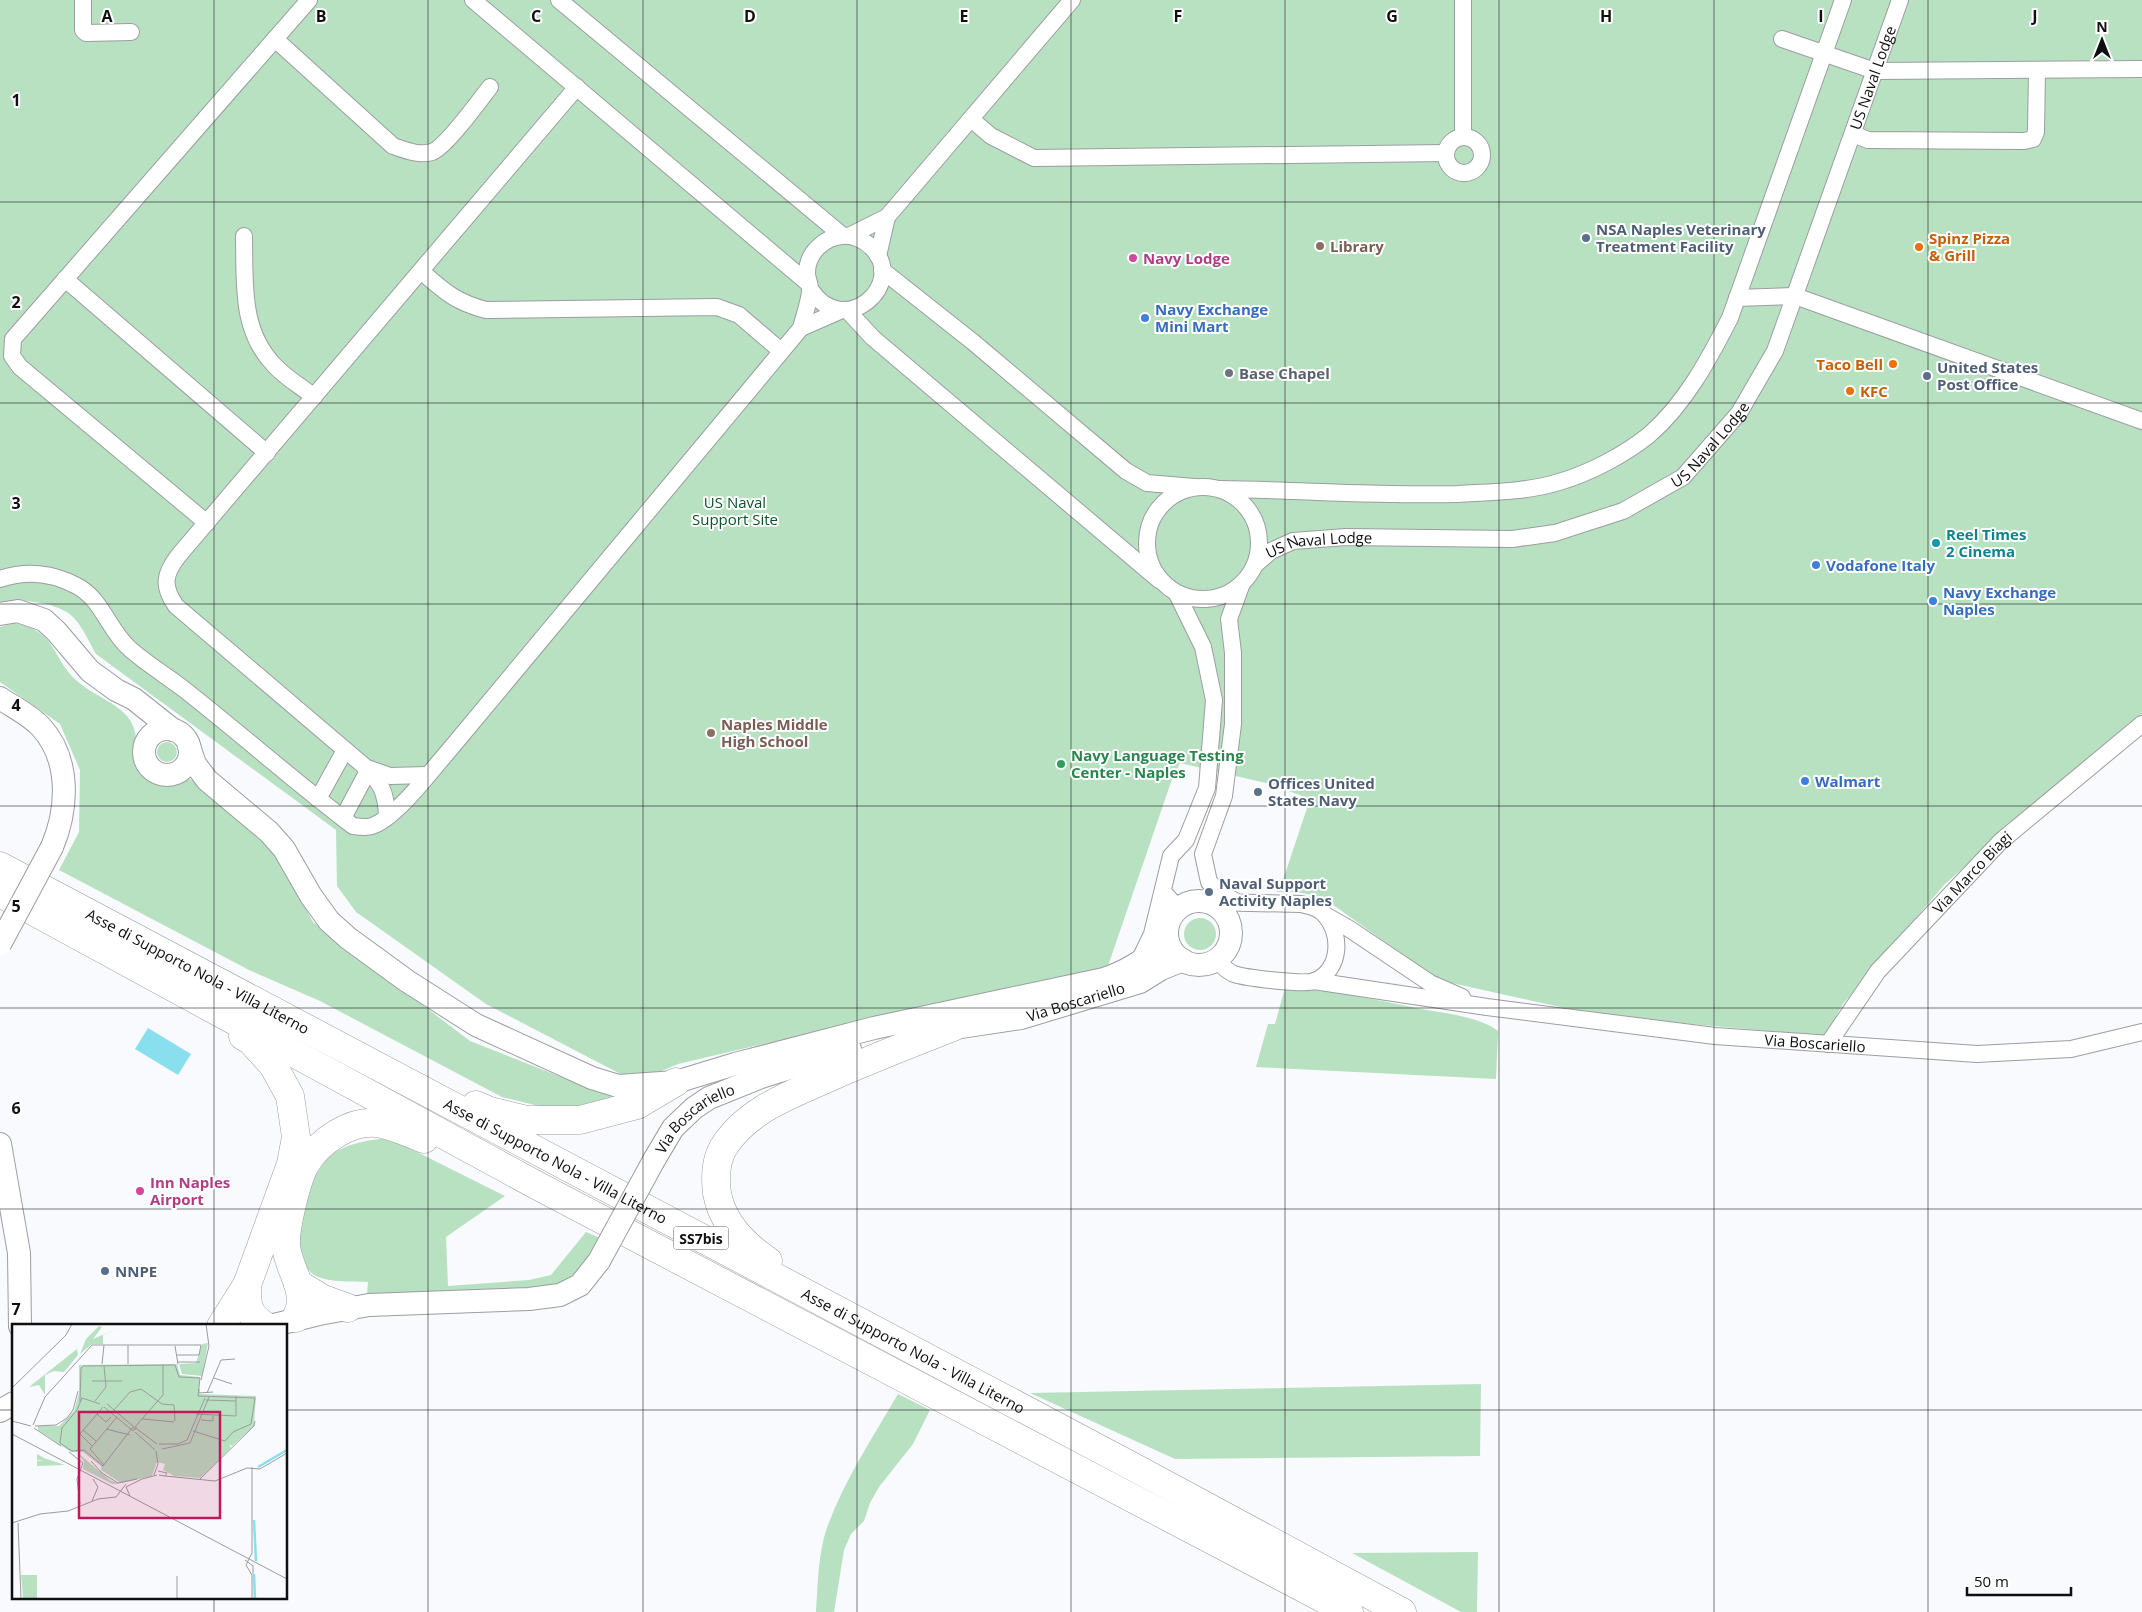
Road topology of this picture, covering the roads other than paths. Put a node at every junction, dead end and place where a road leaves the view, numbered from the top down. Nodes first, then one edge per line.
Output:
1 (83, 0) edge
2 (309, 0) edge
3 (473, 0) edge
4 (559, 0) edge
5 (1072, 0) edge
6 (1463, 0) edge
7 (1843, 0) edge
8 (1900, 0) edge
9 (131, 32) dead end
10 (274, 39) junction
11 (1782, 39) dead end
12 (1824, 53) junction
13 (2142, 69) edge
14 (2037, 70) junction
15 (1875, 71) junction
16 (490, 87) dead end
17 (577, 87) junction
18 (971, 119) junction
19 (1852, 134) junction
20 (1463, 137) junction
21 (1446, 153) junction
22 (887, 217) junction
23 (244, 236) dead end
24 (846, 236) junction
25 (880, 263) junction
26 (421, 271) junction
27 (65, 279) junction
28 (810, 287) junction
29 (1795, 296) junction
30 (1737, 298) junction
31 (845, 310) junction
32 (800, 328) junction
33 (781, 351) junction
34 (314, 397) junction
35 (2142, 421) edge
36 (267, 453) junction
37 (1194, 487) junction
38 (1220, 490) junction
39 (207, 523) junction
40 (1256, 564) junction
41 (0, 579) edge
42 (1159, 580) junction
43 (1241, 586) junction
44 (1176, 594) junction
45 (0, 614) edge
46 (0, 698) edge
47 (2142, 724) edge
48 (173, 730) junction
49 (189, 746) junction
50 (345, 750) junction
51 (367, 768) junction
52 (427, 775) junction
53 (318, 799) junction
54 (388, 816) junction
55 (343, 818) junction
56 (0, 866) edge
57 (1163, 892) junction
58 (0, 893) edge
59 (1235, 901) junction
60 (1208, 902) junction
61 (1178, 908) junction
62 (1325, 915) junction
63 (1168, 942) junction
64 (0, 944) edge
65 (1183, 960) junction
66 (1216, 960) junction
67 (1138, 964) junction
68 (1314, 981) junction
69 (168, 984) junction
70 (1487, 1007) junction
71 (953, 1028) junction
72 (2142, 1032) edge
73 (1828, 1044) junction
74 (337, 1046) junction
75 (676, 1082) junction
76 (0, 1144) edge
77 (538, 1186) junction
78 (298, 1284) junction
79 (247, 1285) junction
80 (348, 1308) junction
81 (296, 1318) junction
82 (20, 1324) edge
83 (222, 1324) edge
84 (262, 1324) edge
85 (276, 1324) edge
86 (863, 1324) junction
87 (12, 1404) edge
88 (0, 1411) edge
89 (1349, 1612) edge
90 (1402, 1612) edge

1 - 9 street
2 - 10 street
3 - 17 street
4 - 24 street
5 - 18 street
6 - 20 street
7 - 12 street
8 - 15 street, US Naval Lodge
10 - 16 street
10 - 27 street
11 - 12 street
12 - 15 street
12 - 30 street
13 - 14 street
14 - 15 street
14 - 19 street
15 - 19 street, US Naval Lodge
17 - 26 street
17 - 28 street
18 - 21 street
18 - 22 street
19 - 29 street, US Naval Lodge
20 - 21 street
20 - 21 street
22 - 24 street
22 - 25 street
23 - 34 street
24 - 25 street
24 - 28 street
25 - 31 street
25 - 37 street
26 - 33 street
26 - 34 street
27 - 36 street
27 - 39 street
28 - 31 street
28 - 32 street
29 - 30 street
29 - 35 street
29 - 40 street, US Naval Lodge
30 - 38 street
31 - 32 street
31 - 42 street
32 - 33 street
33 - 52 street
34 - 36 street
36 - 39 street
37 - 38 street
37 - 42 street
38 - 40 street
39 - 50 street
40 - 43 street
41 - 53 street
42 - 44 street
43 - 44 street
43 - 59 street
44 - 57 street
45 - 48 street
46 - 64 street, bridge
47 - 73 street, Via Marco Biagi
48 - 49 street
48 - 49 street
49 - 75 street, Via Boscariello
50 - 51 street
50 - 53 street
51 - 52 street
51 - 54 street
51 - 55 street
52 - 54 street
53 - 55 street
54 - 55 street
56 - 74 highway, Asse di Supporto Nola - Villa Literno / SS7bis
57 - 61 street
57 - 67 street
58 - 69 highway, Asse di Supporto Nola - Villa Literno / SS7bis
59 - 60 street, Via Boscariello
59 - 62 street, Via Boscariello
60 - 61 street
60 - 66 street
61 - 63 street
62 - 68 street
62 - 70 street, Via Boscariello
63 - 65 street
63 - 67 street, Via Boscariello
65 - 66 street
65 - 71 street, Via Boscariello
66 - 68 street, Via Boscariello
67 - 75 street, Via Boscariello
68 - 70 street, Via Boscariello
69 - 77 highway, Asse di Supporto Nola - Villa Literno / SS7bis
69 - 79 highway
70 - 73 street, Via Boscariello
71 - 80 street, Via Boscariello, bridge
71 - 86 highway
72 - 73 street, Via Boscariello
74 - 75 highway
74 - 86 highway, Asse di Supporto Nola - Villa Literno / SS7bis
76 - 82 street
77 - 78 highway
77 - 89 highway, Asse di Supporto Nola - Villa Literno / SS7bis
78 - 80 highway
78 - 81 highway
79 - 83 highway
79 - 84 highway
80 - 81 street, Via Boscariello
81 - 85 street, Via Boscariello
86 - 90 highway, Asse di Supporto Nola - Villa Literno / SS7bis
87 - 88 street

